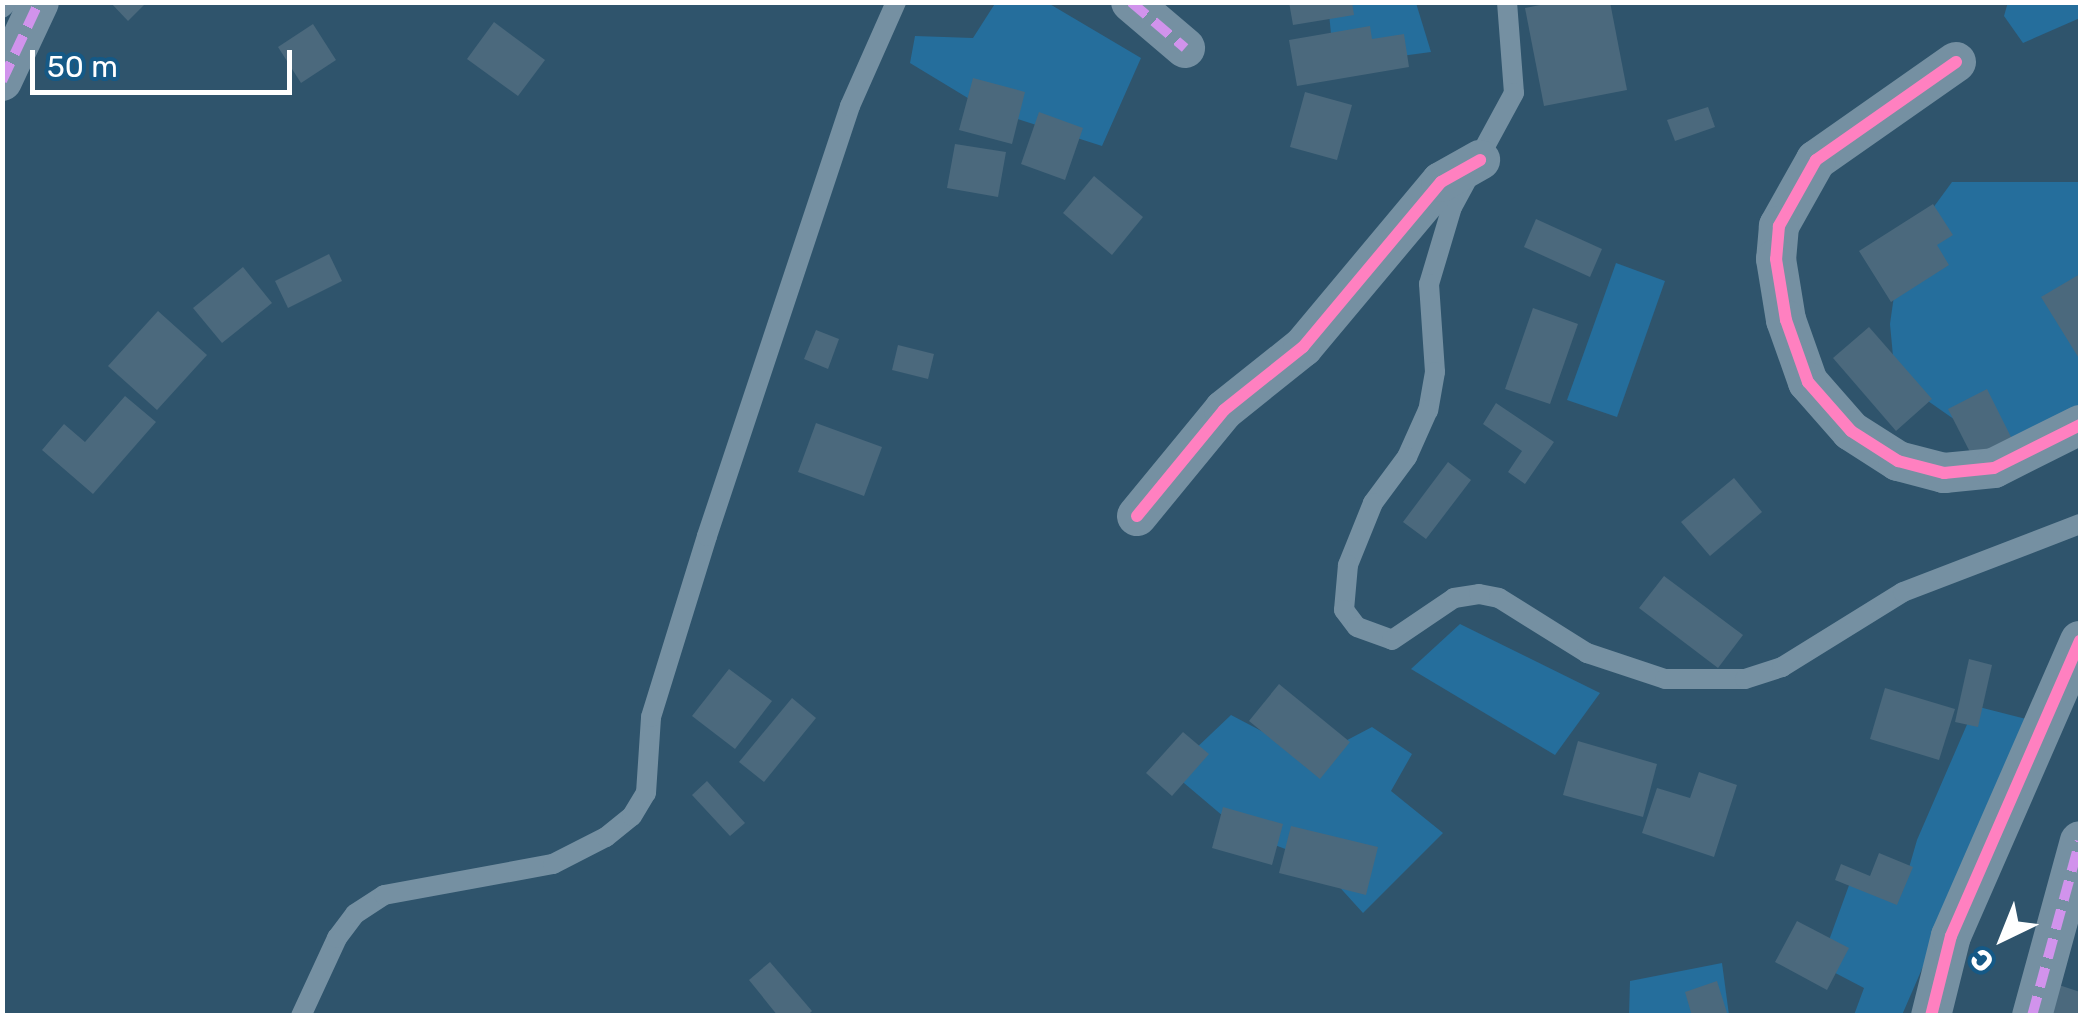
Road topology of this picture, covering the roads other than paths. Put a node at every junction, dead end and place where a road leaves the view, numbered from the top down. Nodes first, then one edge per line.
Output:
1 (8, 2) edge
2 (39, 2) edge
3 (896, 2) edge
4 (1130, 2) edge
5 (1508, 2) edge
6 (2, 8) edge
7 (1185, 48) dead end
8 (1956, 62) dead end
9 (2, 81) edge
10 (1480, 160) junction
11 (2080, 425) edge
12 (1137, 516) dead end
13 (2080, 524) edge
14 (2080, 641) edge
15 (2080, 842) edge
16 (301, 1016) edge
17 (1931, 1016) edge
18 (2032, 1016) edge

1 - 6 lane
2 - 9 street
3 - 16 lane
4 - 7 street
5 - 10 lane
8 - 11 street
10 - 12 street
10 - 13 lane
14 - 17 street
15 - 18 street

